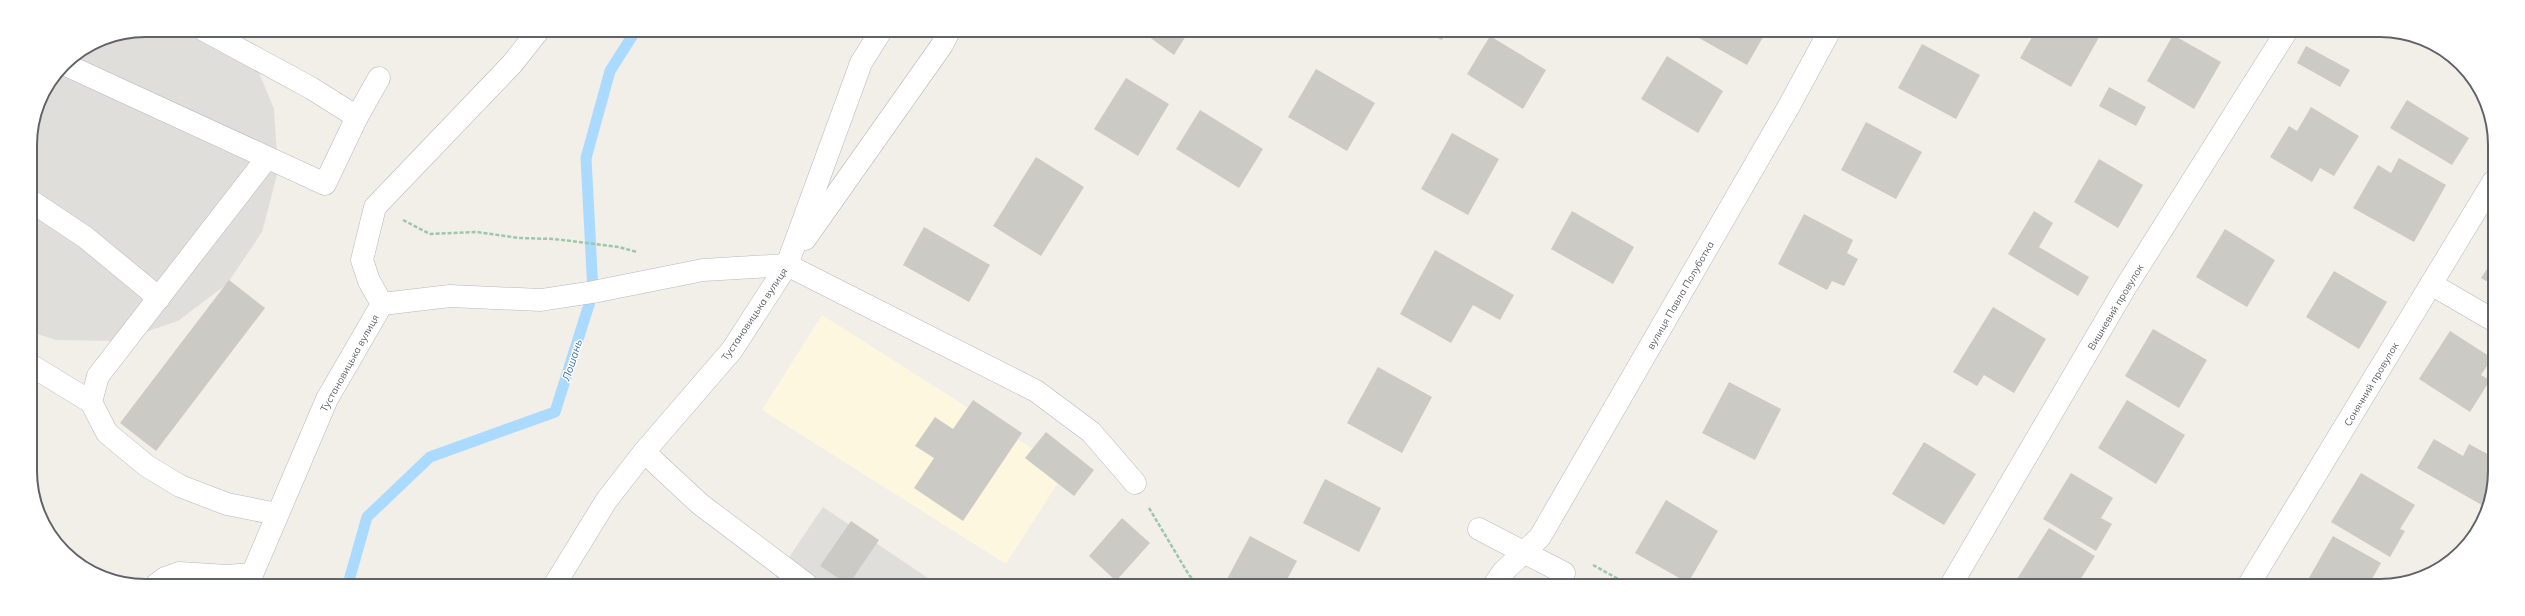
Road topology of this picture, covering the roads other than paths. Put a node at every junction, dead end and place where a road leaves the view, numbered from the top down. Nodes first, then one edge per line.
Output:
1 (217, 37) edge
2 (533, 37) edge
3 (877, 37) edge
4 (946, 37) edge
5 (1826, 37) edge
6 (2283, 37) edge
7 (71, 67) edge
8 (379, 78) dead end
9 (357, 116) junction
10 (267, 158) junction
11 (2488, 190) edge
12 (37, 205) edge
13 (787, 265) junction
14 (2431, 284) junction
15 (159, 298) junction
16 (382, 304) junction
17 (2488, 317) edge
18 (37, 369) edge
19 (91, 402) junction
20 (644, 452) junction
21 (1135, 483) road end
22 (278, 514) junction
23 (1479, 529) dead end
24 (1524, 552) junction
25 (1564, 573) dead end
26 (164, 579) edge
27 (250, 579) edge
28 (558, 579) edge
29 (799, 579) edge
30 (1498, 579) edge
31 (1955, 579) edge
32 (2252, 579) edge

1 - 9 street
2 - 16 street, Тустановицька вулиця
3 - 13 street, Тустановицька вулиця
4 - 13 street
5 - 24 street, вулиця Павла Полуботка
6 - 31 street, Вишневий провулок
7 - 10 street
8 - 9 street
9 - 10 street
10 - 15 street
11 - 14 street, Сонячний провулок
12 - 15 street
13 - 16 street
13 - 20 street, Тустановицька вулиця
13 - 21 street
14 - 17 street
14 - 32 street, Сонячний провулок
15 - 19 street
16 - 22 street, Тустановицька вулиця
18 - 19 street
19 - 22 street
20 - 28 street, Тустановицька вулиця
20 - 29 street
22 - 27 street, Тустановицька вулиця
23 - 24 street
24 - 25 street
24 - 30 street, вулиця Павла Полуботка
26 - 27 street

